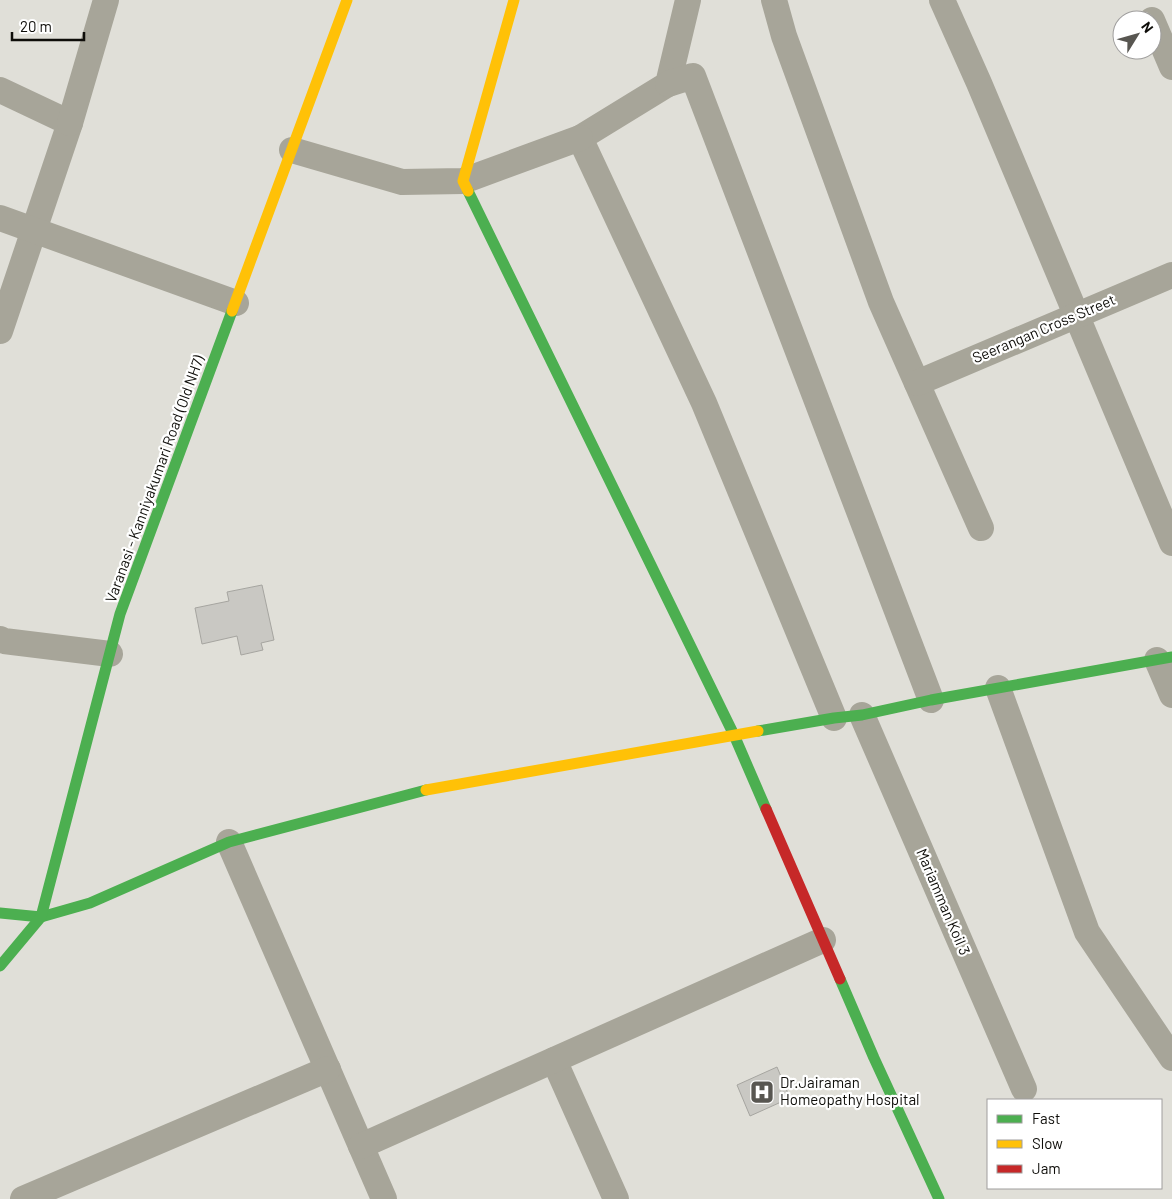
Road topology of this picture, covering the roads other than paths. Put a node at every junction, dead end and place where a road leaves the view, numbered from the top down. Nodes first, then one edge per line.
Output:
1 (106, 0) edge
2 (347, 0) edge
3 (514, 0) edge
4 (688, 0) edge
5 (774, 0) edge
6 (942, 0) edge
7 (1162, 44) edge
8 (1172, 67) edge
9 (668, 84) junction
10 (0, 90) edge
11 (70, 123) junction
12 (580, 138) junction
13 (292, 150) junction
14 (463, 181) junction
15 (0, 218) edge
16 (34, 230) junction
17 (1172, 275) edge
18 (236, 303) junction
19 (1076, 315) junction
20 (0, 331) edge
21 (917, 382) junction
22 (981, 528) dead end
23 (1172, 543) edge
24 (0, 639) edge
25 (110, 654) junction
26 (1165, 659) edge
27 (998, 688) junction
28 (1172, 695) edge
29 (931, 700) junction
30 (862, 715) junction
31 (834, 718) junction
32 (734, 736) junction
33 (229, 842) junction
34 (0, 914) edge
35 (41, 917) junction
36 (823, 940) junction
37 (0, 966) edge
38 (1172, 1058) edge
39 (554, 1060) junction
40 (328, 1069) junction
41 (1024, 1089) dead end
42 (361, 1146) junction
43 (23, 1199) edge
44 (384, 1199) edge
45 (616, 1199) edge
46 (939, 1199) edge

1 - 11 street
2 - 13 main road, Varanasi - Kanniyakumari Road (Old NH7)
3 - 14 main road
4 - 9 street
5 - 21 street
6 - 19 street
7 - 8 street
9 - 12 street
9 - 29 street
10 - 11 street
11 - 16 street
12 - 14 street
12 - 31 street
13 - 14 street
13 - 18 main road, Varanasi - Kanniyakumari Road (Old NH7)
14 - 32 main road
15 - 16 street
16 - 18 street
16 - 20 street
17 - 19 street, Seerangan Cross Street
18 - 25 main road, Varanasi - Kanniyakumari Road (Old NH7)
19 - 21 street, Seerangan Cross Street
19 - 23 street
21 - 22 street
24 - 25 street
25 - 35 main road, Varanasi - Kanniyakumari Road (Old NH7)
26 - 27 main road
26 - 28 street
27 - 29 main road
27 - 38 street
29 - 30 main road
30 - 31 main road
30 - 41 street, Mariamman Koil 3
31 - 32 main road
32 - 33 main road
32 - 36 main road
33 - 35 main road
33 - 40 street
34 - 35 main road
35 - 37 main road, Varanasi - Kanniyakumari Road (Old NH7)
36 - 39 street
36 - 46 main road
39 - 42 street
39 - 45 street
40 - 42 street
40 - 43 street
42 - 44 street

